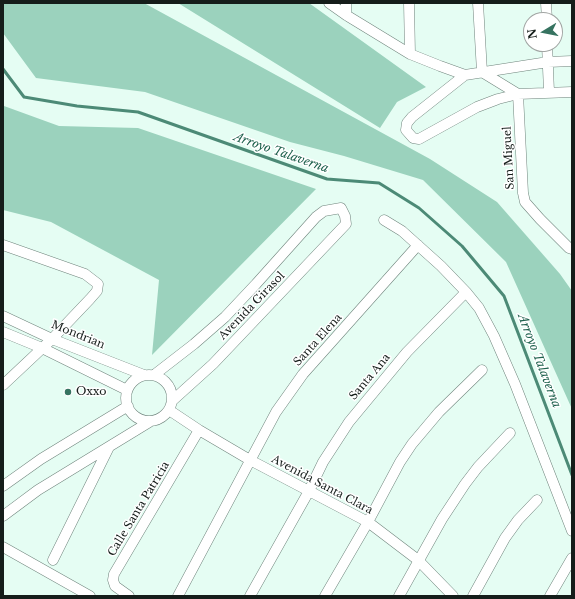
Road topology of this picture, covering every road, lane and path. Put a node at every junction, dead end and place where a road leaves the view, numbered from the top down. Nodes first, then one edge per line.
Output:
1 (329, 3) edge
2 (346, 3) edge
3 (409, 3) edge
4 (478, 3) edge
5 (346, 15) junction
6 (547, 52) edge
7 (410, 54) junction
8 (572, 61) edge
9 (548, 62) junction
10 (482, 72) junction
11 (465, 75) junction
12 (549, 92) junction
13 (572, 92) edge
14 (518, 94) junction
15 (384, 220) dead end
16 (3, 245) edge
17 (418, 245) junction
18 (572, 249) edge
19 (466, 292) junction
20 (3, 316) edge
21 (3, 332) edge
22 (52, 339) junction
23 (42, 348) junction
24 (482, 370) dead end
25 (149, 375) junction
26 (3, 385) edge
27 (127, 390) junction
28 (171, 405) junction
29 (128, 406) junction
30 (151, 421) junction
31 (199, 430) junction
32 (510, 434) dead end
33 (110, 447) junction
34 (250, 460) junction
35 (3, 486) edge
36 (309, 491) junction
37 (537, 500) dead end
38 (3, 516) edge
39 (368, 522) junction
40 (572, 531) edge
41 (3, 547) edge
42 (572, 558) edge
43 (53, 560) dead end
44 (418, 560) junction
45 (90, 596) edge
46 (129, 596) edge
47 (178, 596) edge
48 (250, 596) edge
49 (325, 596) edge
50 (399, 596) edge
51 (453, 596) edge
52 (473, 596) edge
53 (550, 596) edge

1 - 5 street
2 - 5 street
3 - 7 street
4 - 10 street
5 - 7 street
6 - 9 street
7 - 11 street
8 - 9 street
9 - 10 street
9 - 12 street
10 - 11 street
10 - 14 street
11 - 14 street
12 - 13 street
12 - 14 street
14 - 18 street, San Miguel
15 - 17 street
16 - 22 street
17 - 19 street
17 - 34 street, Santa Elena
19 - 36 street, Santa Ana
19 - 40 street
20 - 22 street, Mondrian
21 - 23 street
22 - 23 street
22 - 25 street, Mondrian
23 - 26 street
23 - 27 street
24 - 39 street
25 - 27 street
25 - 28 street
25 - 28 street, Avenida Girasol
27 - 29 street
28 - 30 street
28 - 31 street, Avenida Santa Clara
29 - 30 street
29 - 35 street
30 - 33 street
31 - 34 street, Avenida Santa Clara
31 - 46 street, Calle Santa Patricia
32 - 44 street
33 - 38 street
33 - 43 street
34 - 36 street, Avenida Santa Clara
34 - 47 street
36 - 39 street, Avenida Santa Clara
36 - 48 street, Santa Ana
37 - 52 street
39 - 44 street, Avenida Santa Clara
39 - 49 street
41 - 45 street
42 - 53 street
44 - 50 street
44 - 51 street, Avenida Santa Clara

